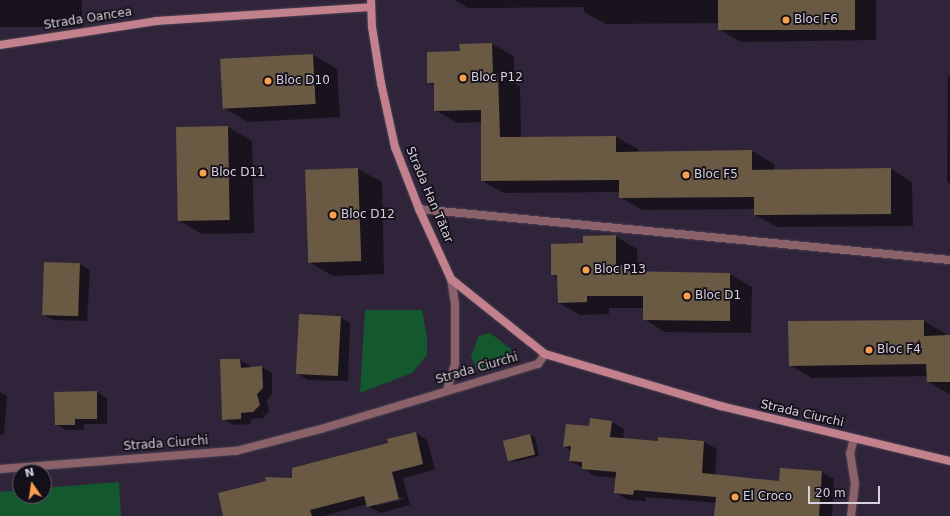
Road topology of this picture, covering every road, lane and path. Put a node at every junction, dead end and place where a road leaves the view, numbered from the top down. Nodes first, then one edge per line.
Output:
1 (371, 3) edge
2 (0, 45) edge
3 (419, 209) junction
4 (950, 260) edge
5 (451, 279) junction
6 (545, 354) junction
7 (447, 390) junction
8 (854, 438) junction
9 (950, 461) edge
10 (0, 469) edge
11 (851, 516) edge

1 - 2 street, Strada Oancea
1 - 3 street, Strada Han Tătar
3 - 4 street
3 - 5 street, Strada Han Tătar
5 - 6 street, Strada Han Tătar
5 - 7 street
6 - 7 street, Strada Ciurchi
6 - 8 street, Strada Ciurchi
7 - 10 street, Strada Ciurchi
8 - 9 street, Strada Ciurchi
8 - 11 street

